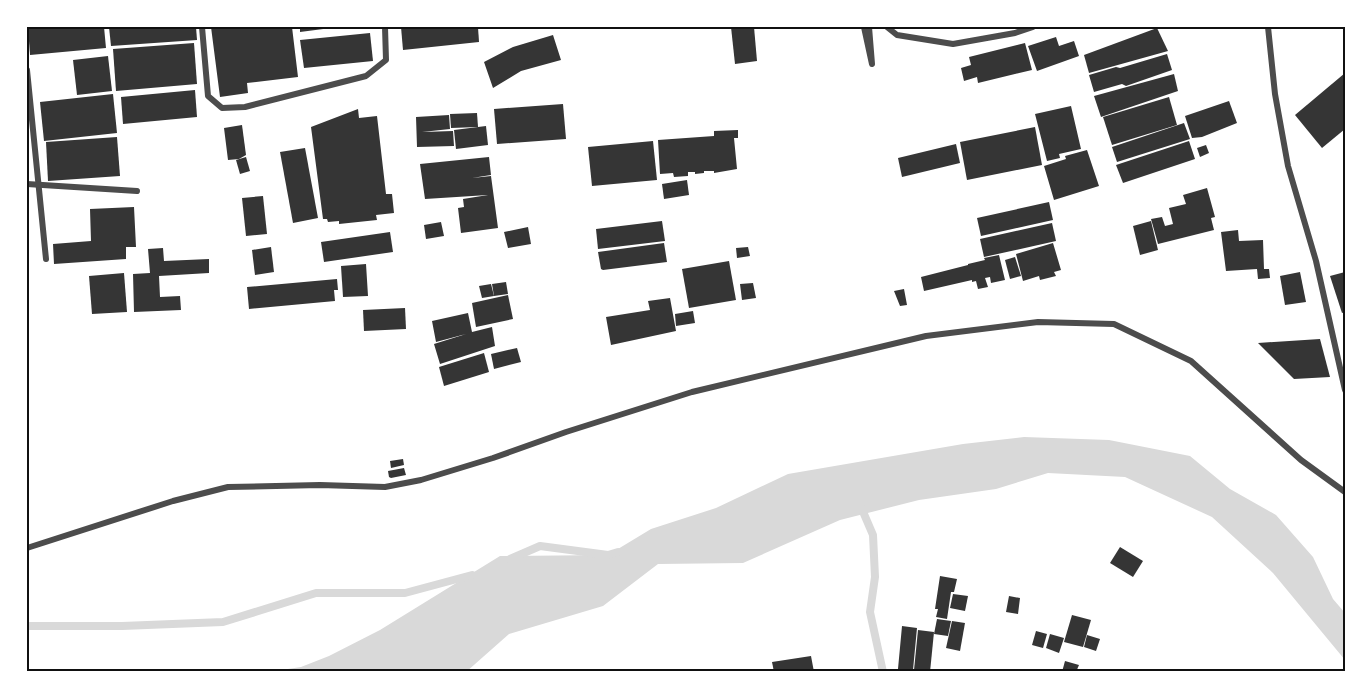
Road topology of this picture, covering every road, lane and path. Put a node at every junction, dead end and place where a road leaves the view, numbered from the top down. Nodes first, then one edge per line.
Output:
1 (202, 27) edge
2 (385, 27) edge
3 (864, 27) edge
4 (869, 27) edge
5 (887, 27) edge
6 (1033, 27) edge
7 (1268, 27) edge
8 (27, 70) edge
9 (39, 183) junction
10 (27, 184) edge
11 (137, 191) dead end
12 (46, 259) dead end
13 (1345, 390) edge
14 (1345, 492) edge
15 (27, 548) edge

1 - 2 street
3 - 4 street
5 - 6 street
7 - 13 street
8 - 9 street
9 - 10 street
9 - 11 street
9 - 12 street
14 - 15 street

